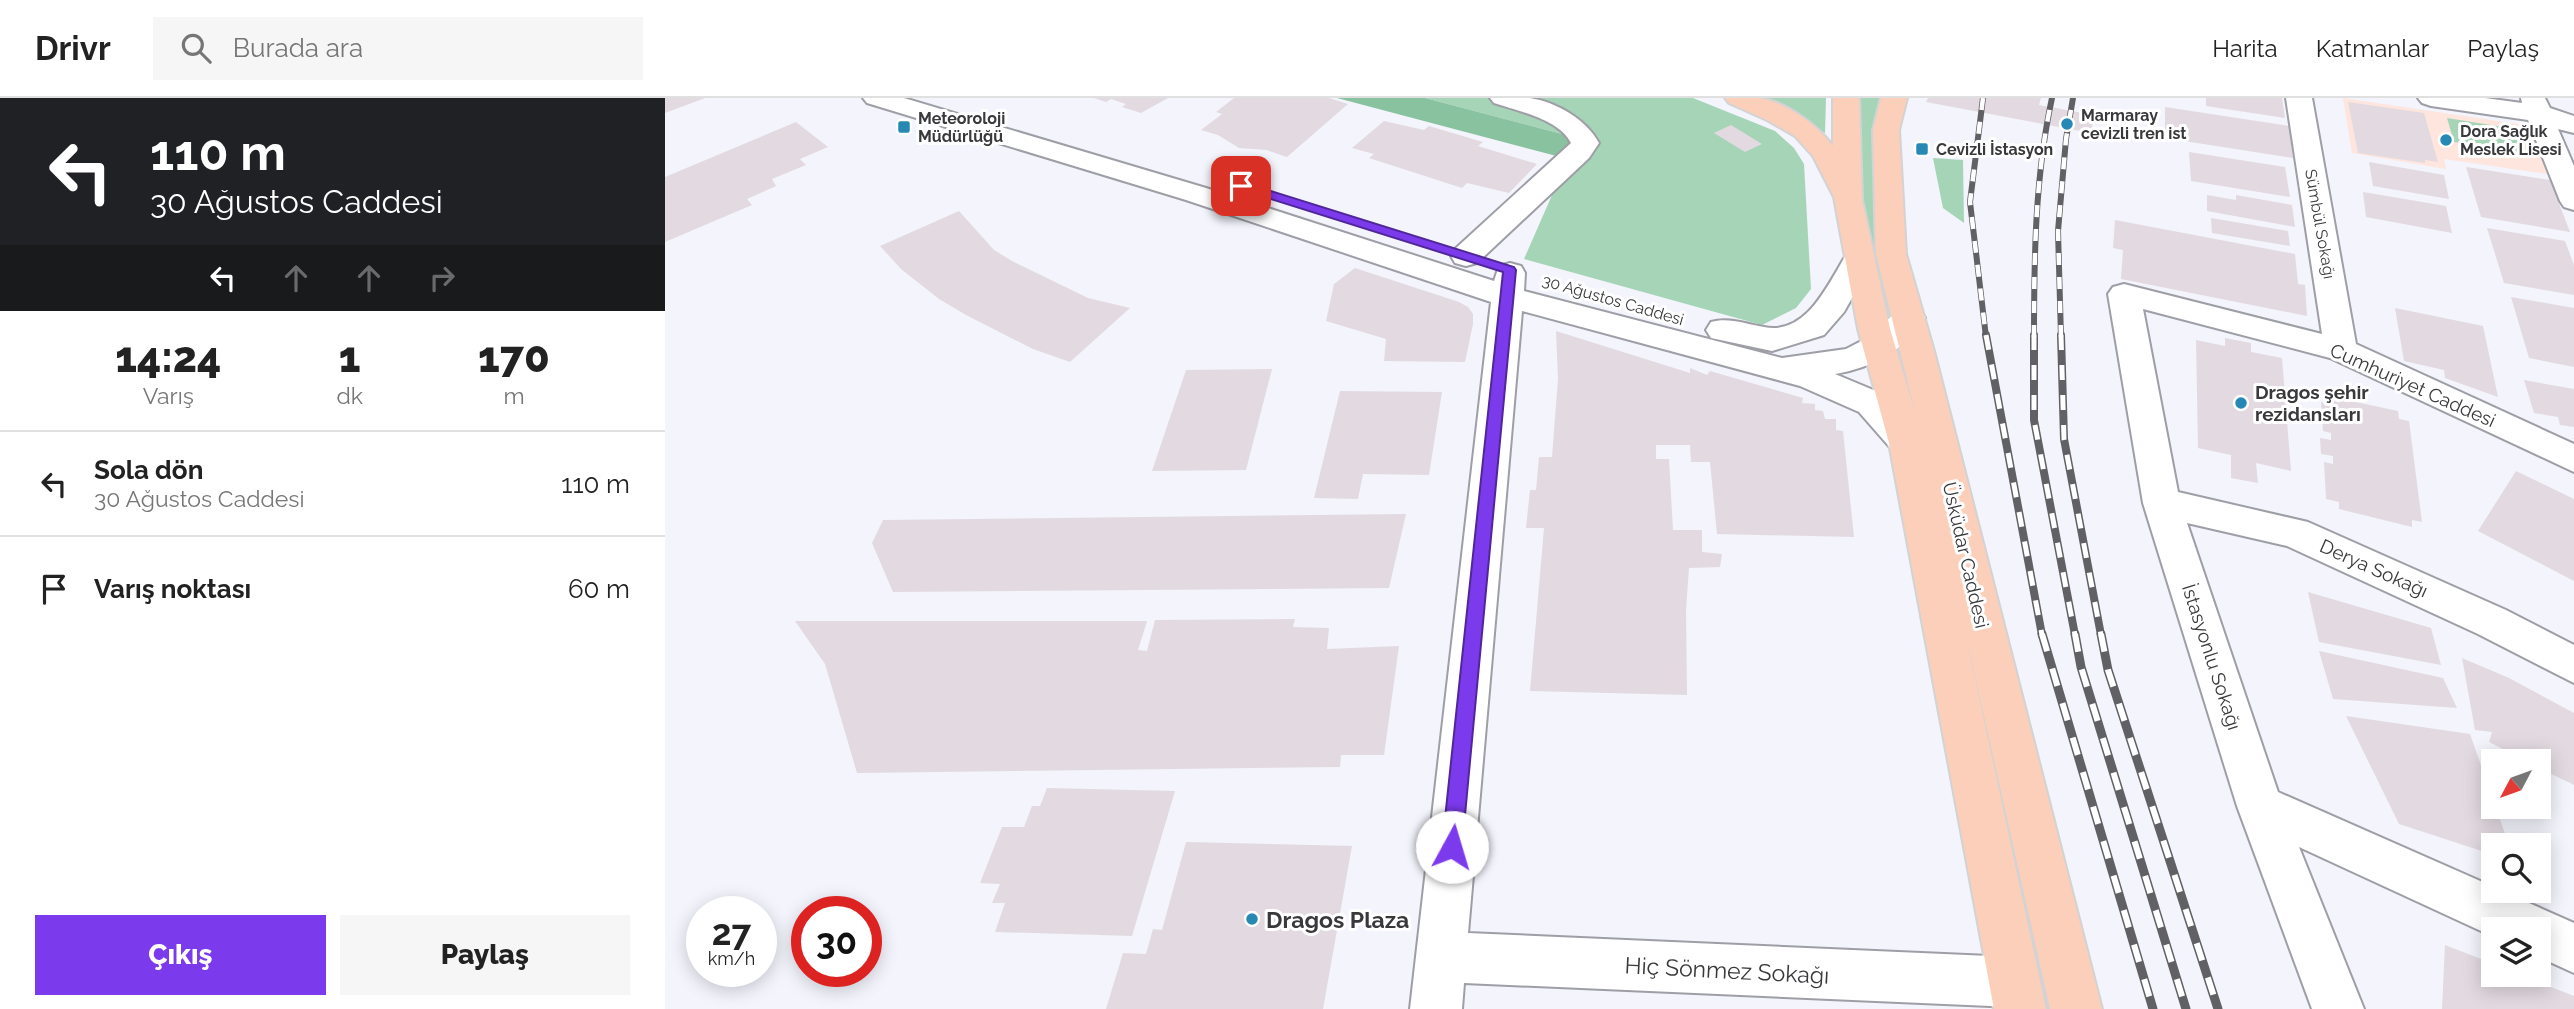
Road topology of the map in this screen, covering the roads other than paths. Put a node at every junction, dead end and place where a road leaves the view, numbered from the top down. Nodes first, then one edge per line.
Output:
1 (876, 98) edge
2 (958, 98) edge
3 (1503, 98) edge
4 (1738, 98) edge
5 (1846, 98) edge
6 (1894, 98) edge
7 (2299, 98) edge
8 (2431, 98) edge
9 (2537, 106) edge
10 (2574, 125) edge
11 (1206, 186) junction
12 (1848, 200) junction
13 (2574, 201) edge
14 (1466, 256) junction
15 (1859, 259) junction
16 (1509, 283) junction
17 (2124, 294) joint
18 (1909, 318) junction
19 (1879, 347) junction
20 (2341, 350) junction
21 (1773, 367) junction
22 (1907, 443) junction
23 (2574, 459) edge
24 (2162, 503) junction
25 (2574, 665) edge
26 (2260, 806) junction
27 (2505, 917) edge
28 (2551, 937) edge
29 (2574, 948) edge
30 (1441, 957) junction
31 (2016, 996) edge
32 (1436, 1009) edge
33 (2076, 1009) edge
34 (2338, 1009) edge

1 - 11 street, 30 Ağustos Caddesi
2 - 11 street, 30 Ağustos Caddesi
3 - 14 street
4 - 12 main road
5 - 12 main road, Üsküdar Caddesi
6 - 18 main road, Üsküdar Caddesi
7 - 20 street, Sümbül Sokağı
8 - 9 street
9 - 10 street
9 - 13 street
11 - 14 street, 30 Ağustos Caddesi
11 - 16 street, 30 Ağustos Caddesi
12 - 15 main road, Üsküdar Caddesi
14 - 16 street, 30 Ağustos Caddesi
15 - 16 street, 30 Ağustos Caddesi
15 - 19 main road, Üsküdar Caddesi
16 - 21 street, 30 Ağustos Caddesi
16 - 30 street
17 - 20 street, Cumhuriyet Caddesi
17 - 24 street, İstasyonlu Sokağı
18 - 19 street, 30 Ağustos Caddesi
18 - 33 main road, Üsküdar Caddesi
19 - 21 street, 30 Ağustos Caddesi
19 - 22 main road, Üsküdar Caddesi
20 - 23 street, Cumhuriyet Caddesi
21 - 22 street, 30 Ağustos Caddesi
22 - 31 main road, Üsküdar Caddesi
24 - 25 street, Derya Sokağı
24 - 26 street, İstasyonlu Sokağı
26 - 27 street
26 - 34 street, İstasyonlu Sokağı
28 - 29 street
30 - 31 street, Hiç Sönmez Sokağı
30 - 32 street

